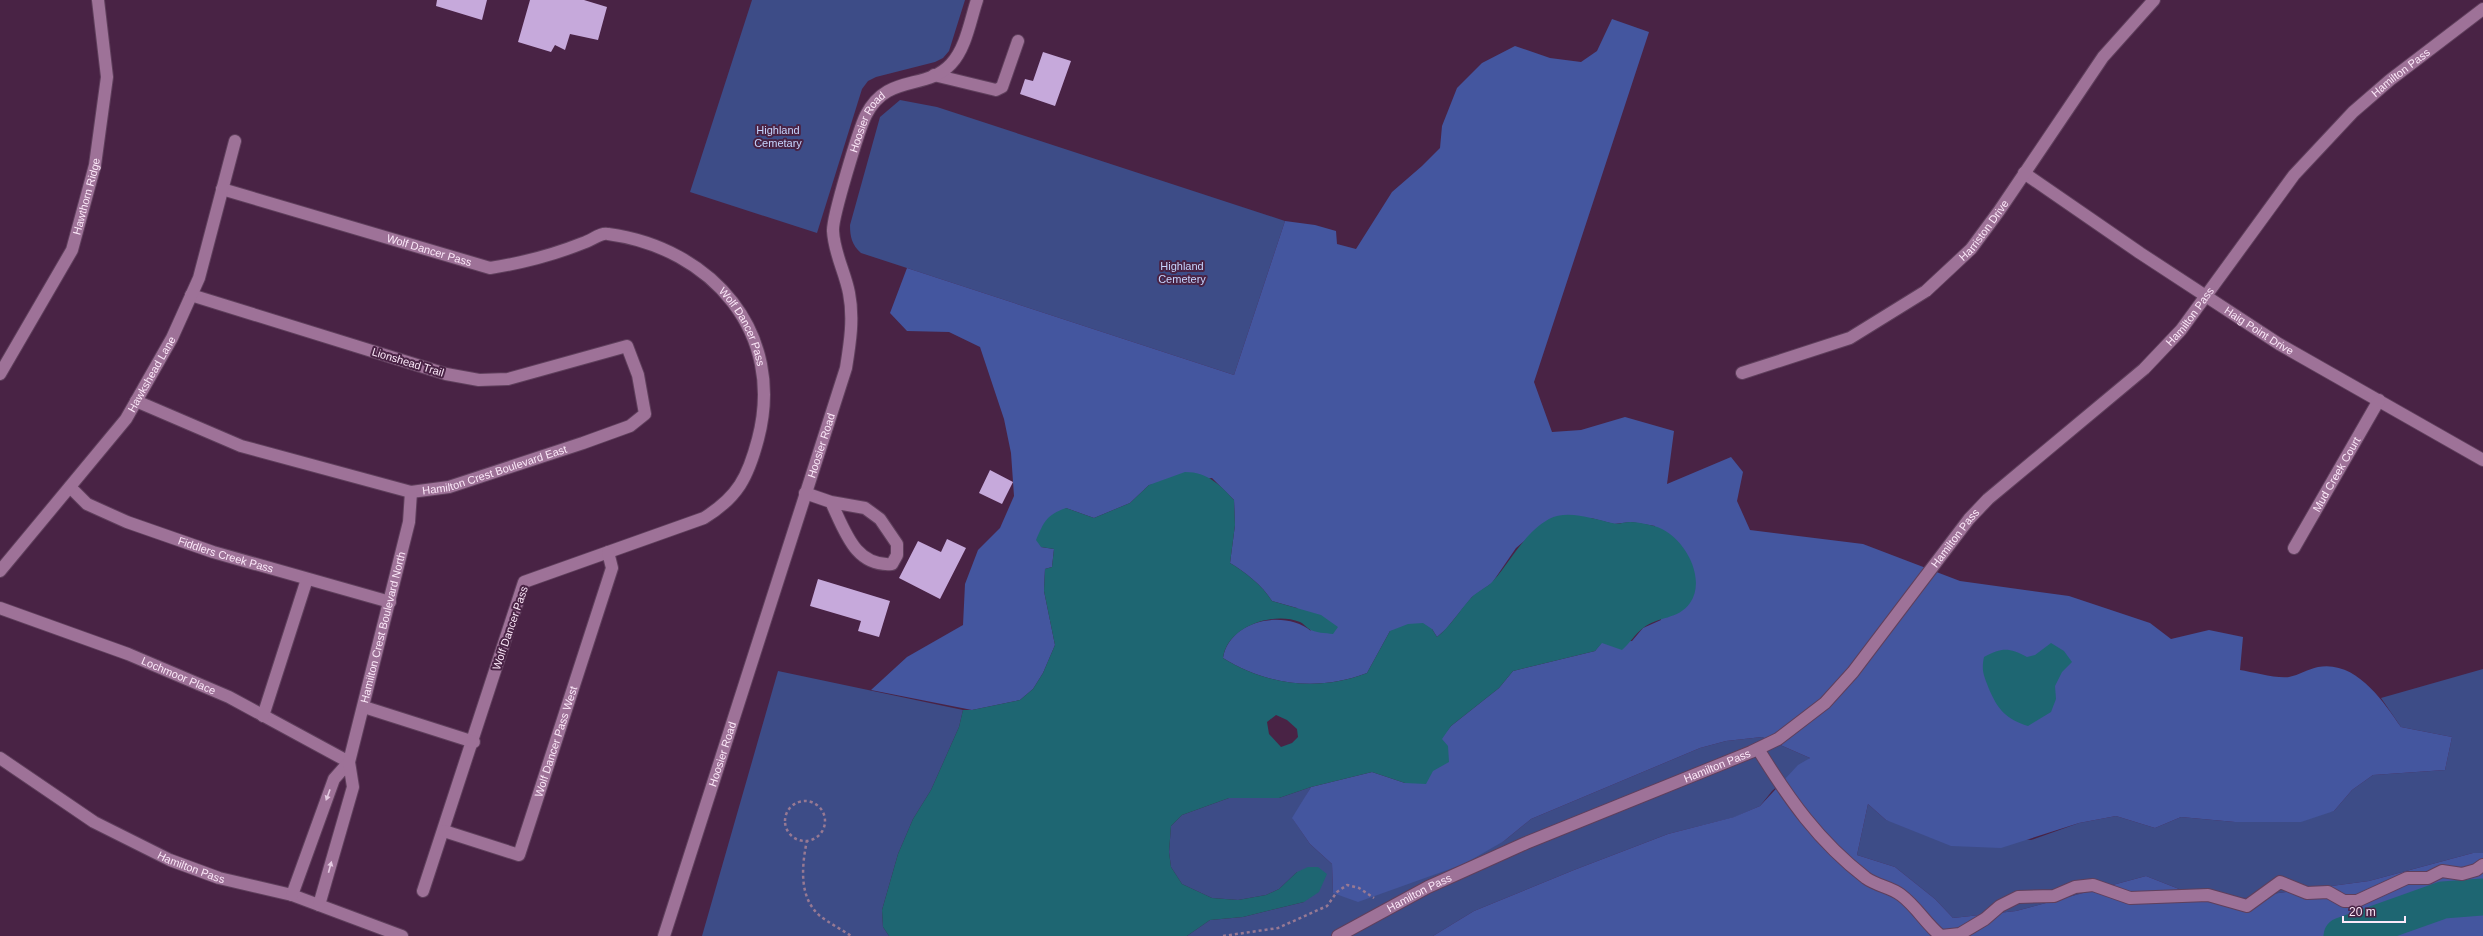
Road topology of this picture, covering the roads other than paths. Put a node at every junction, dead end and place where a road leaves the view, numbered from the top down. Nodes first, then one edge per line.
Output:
1 (98, 0) edge
2 (977, 0) edge
3 (2154, 0) edge
4 (2483, 9) edge
5 (1018, 41) dead end
6 (934, 75) junction
7 (235, 141) dead end
8 (2024, 173) junction
9 (222, 189) junction
10 (191, 295) junction
11 (2206, 297) junction
12 (627, 346) joint
13 (1742, 373) dead end
14 (0, 374) edge
15 (2379, 400) junction
16 (136, 401) junction
17 (2483, 460) edge
18 (70, 487) junction
19 (410, 492) junction
20 (805, 493) junction
21 (831, 502) junction
22 (2294, 548) dead end
23 (608, 552) junction
24 (0, 571) edge
25 (307, 579) junction
26 (390, 602) junction
27 (0, 608) edge
28 (364, 707) junction
29 (264, 716) junction
30 (474, 742) junction
31 (1758, 749) junction
32 (0, 758) edge
33 (349, 762) junction
34 (444, 831) junction
35 (2483, 865) edge
36 (423, 891) dead end
37 (292, 895) junction
38 (320, 905) junction
39 (402, 936) edge
40 (664, 936) edge
41 (1338, 936) edge

1 - 14 street, Hawthorn Ridge
2 - 6 street, Hoosier Road
3 - 8 street, Harriston Drive
4 - 11 street, Hamilton Pass
5 - 6 street
6 - 20 street, Hoosier Road
7 - 9 street, Hawkshead Lane
8 - 11 street, Haig Point Drive
8 - 13 street, Harriston Drive
9 - 10 street, Hawkshead Lane
9 - 23 street, Wolf Dancer Pass
10 - 12 street, Lionshead Trail
10 - 16 street, Hawkshead Lane
11 - 15 street, Haig Point Drive
11 - 31 street, Hamilton Pass
12 - 19 street, Hamilton Crest Boulevard East
15 - 17 street, Haig Point Drive
15 - 22 street, Mud Creek Court
16 - 18 street, Hawkshead Lane
16 - 19 street, Hamilton Crest Boulevard East
18 - 24 street, Hawkshead Lane
18 - 25 street, Fiddlers Creek Pass
19 - 26 street, Hamilton Crest Boulevard North
20 - 21 street
20 - 40 street, Hoosier Road
21 - 21 street
23 - 30 street, Wolf Dancer Pass
23 - 34 street, Wolf Dancer Pass West
25 - 26 street, Fiddlers Creek Pass
25 - 29 street
26 - 28 street, Hamilton Crest Boulevard North
27 - 29 street, Lochmoor Place
28 - 30 street
28 - 33 street, Hamilton Crest Boulevard North
29 - 33 street, Lochmoor Place
30 - 34 street, Wolf Dancer Pass
31 - 35 street
31 - 41 street, Hamilton Pass
32 - 37 street, Hamilton Pass
33 -> 37 street, Hamilton Crest Boulevard North
38 -> 33 street, Hamilton Crest Boulevard North
34 - 36 street, Wolf Dancer Pass
37 - 38 street, Hamilton Pass
38 - 39 street, Hamilton Pass

